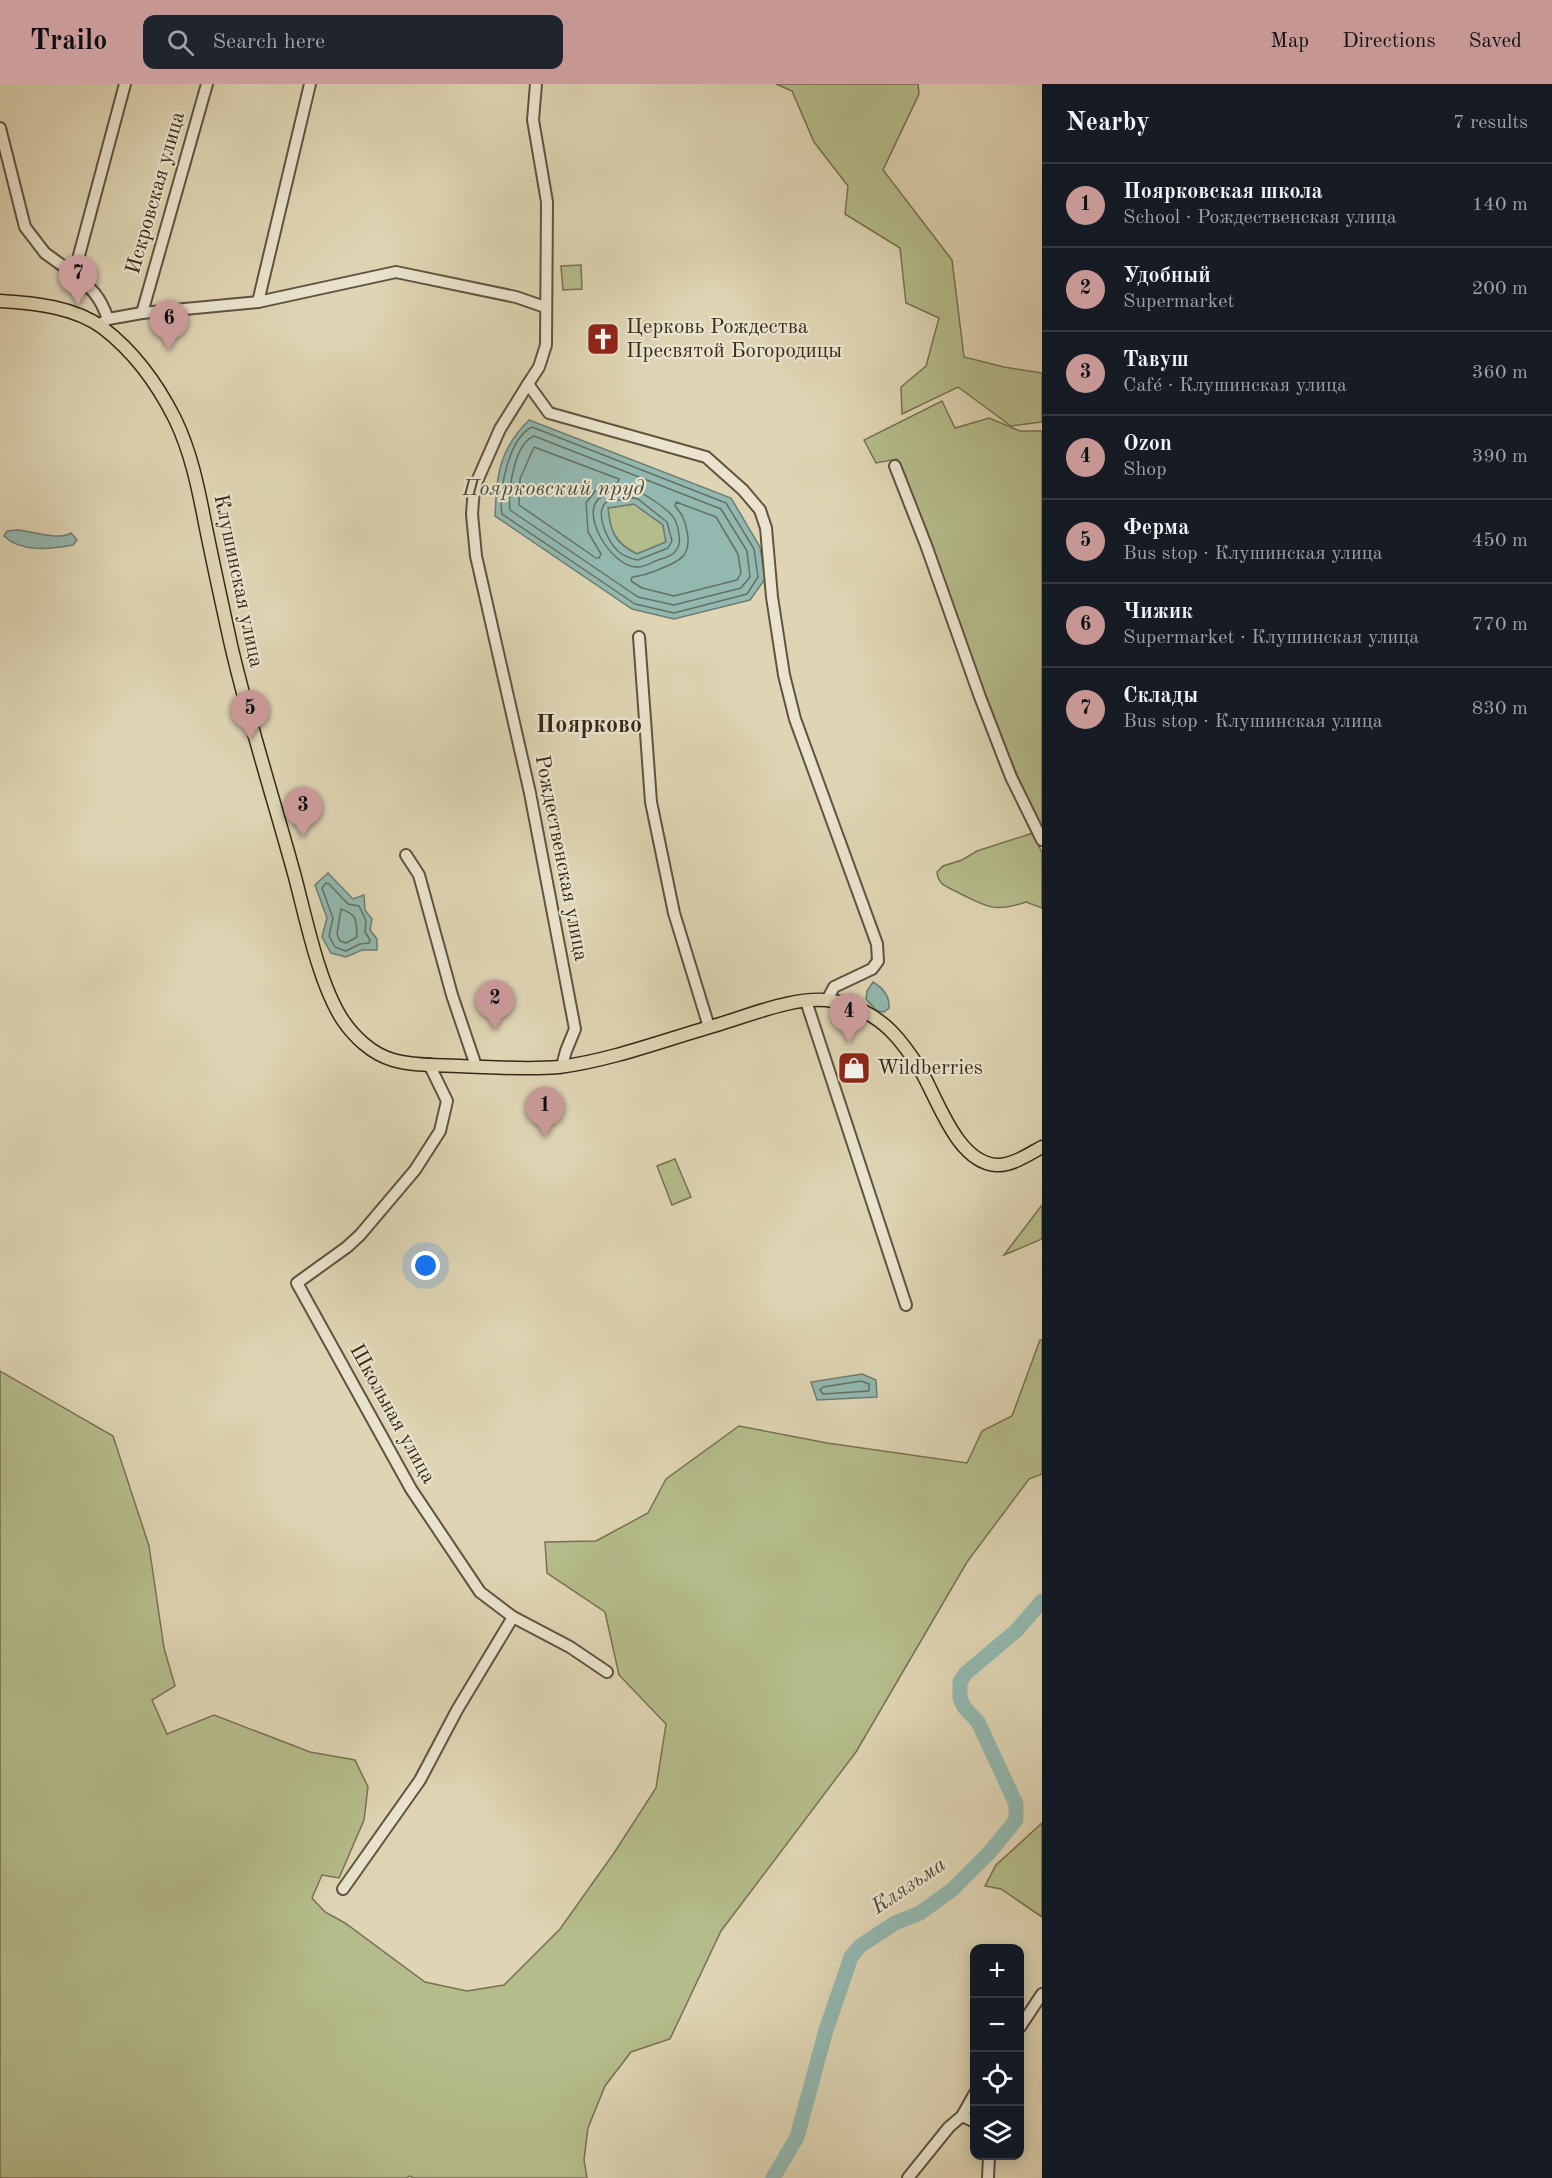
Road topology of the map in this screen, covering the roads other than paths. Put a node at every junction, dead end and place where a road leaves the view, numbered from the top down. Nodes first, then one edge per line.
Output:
1 (125, 84) edge
2 (207, 84) edge
3 (310, 84) edge
4 (536, 84) edge
5 (0, 128) edge
6 (74, 274) junction
7 (0, 301) edge
8 (258, 302) junction
9 (545, 307) junction
10 (142, 313) junction
11 (104, 322) junction
12 (528, 384) junction
13 (895, 466) dead end
14 (639, 637) dead end
15 (1042, 840) edge
16 (406, 855) dead end
17 (827, 1000) junction
18 (806, 1001) junction
19 (710, 1027) junction
20 (429, 1064) junction
21 (476, 1066) junction
22 (562, 1066) junction
23 (1042, 1147) edge
24 (906, 1305) dead end
25 (513, 1617) junction
26 (607, 1672) dead end
27 (344, 1888) dead end
28 (1042, 1994) edge
29 (1024, 2021) edge
30 (970, 2102) edge
31 (962, 2116) junction
32 (970, 2120) edge
33 (989, 2160) edge
34 (908, 2178) edge
35 (988, 2178) edge

1 - 6 street
2 - 10 street, Искровская улица
3 - 8 street
4 - 9 street, Рождественская улица
5 - 6 street
6 - 11 street
7 - 11 main road, Клушинская улица
8 - 9 street
8 - 10 street
9 - 12 street, Рождественская улица
10 - 11 street
11 - 20 main road, Клушинская улица
12 - 17 street
12 - 22 street, Рождественская улица
13 - 15 street
14 - 19 street
16 - 21 street
17 - 18 main road
17 - 23 main road
18 - 19 main road
18 - 24 street
19 - 22 main road
20 - 21 main road
20 - 25 street, Школьная улица
21 - 22 main road
25 - 26 street, Школьная улица
25 - 27 street
28 - 29 street
30 - 31 street
31 - 32 street
31 - 34 street
33 - 35 street

